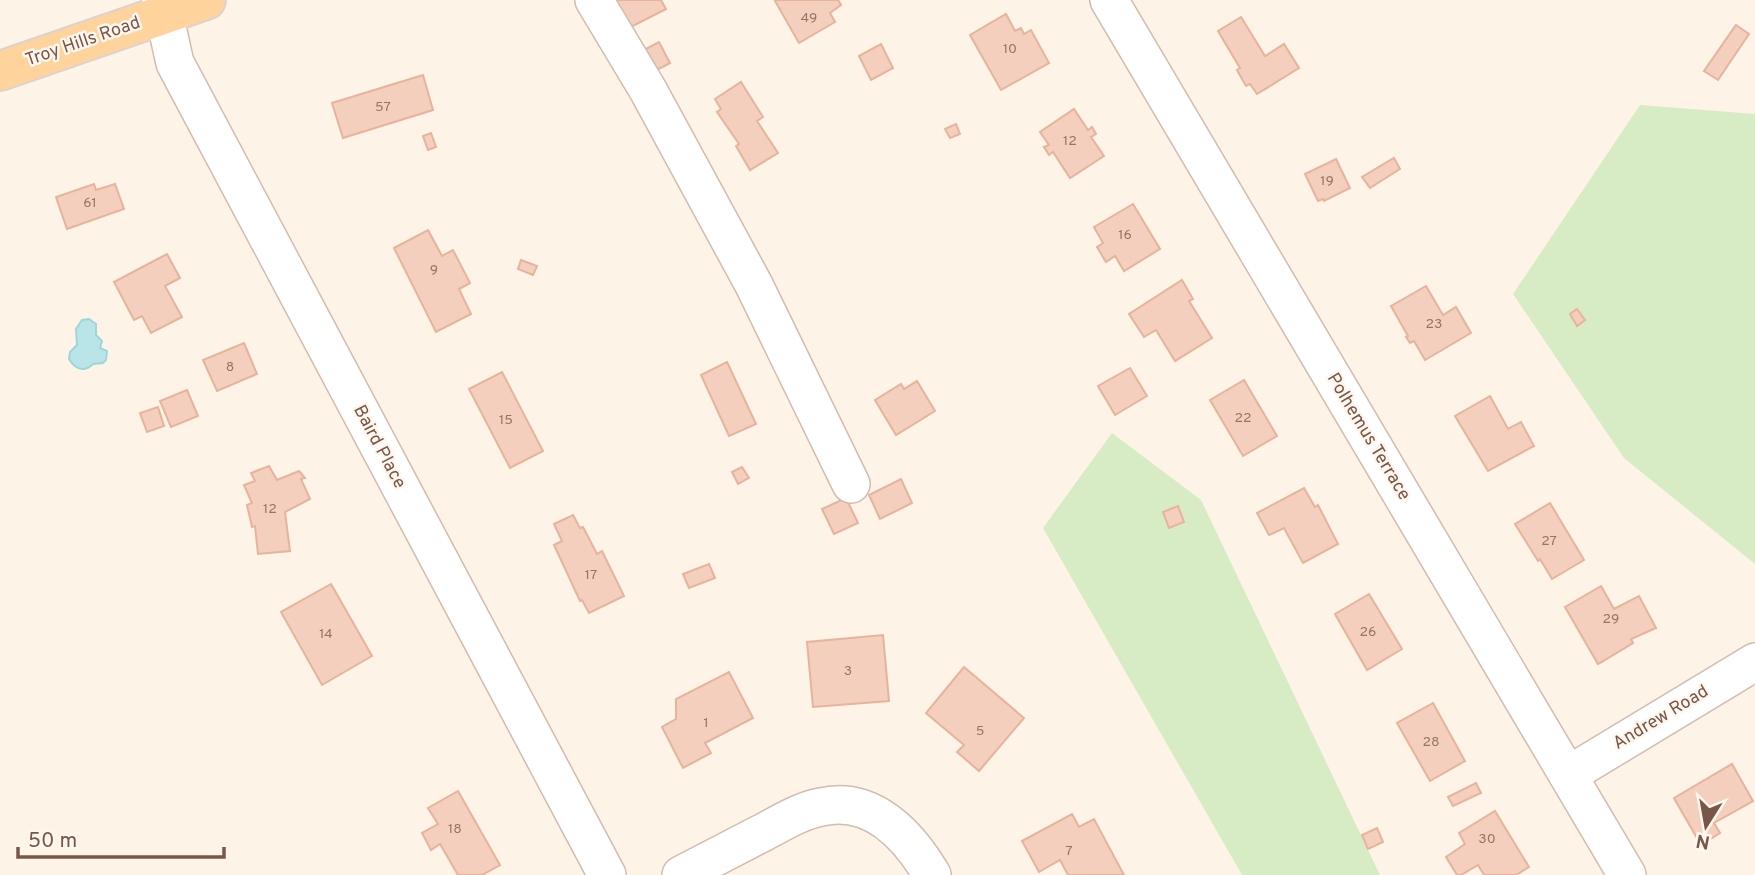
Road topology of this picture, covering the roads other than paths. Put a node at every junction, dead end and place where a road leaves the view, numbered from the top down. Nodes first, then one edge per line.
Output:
1 (206, 0) edge
2 (594, 0) edge
3 (1109, 0) edge
4 (162, 7) edge
5 (0, 71) edge
6 (851, 484) dead end
7 (1755, 662) edge
8 (1568, 775) junction
9 (607, 875) edge
10 (681, 875) edge
11 (932, 875) edge
12 (1627, 875) edge

1 - 4 main road, Troy Hills Road
2 - 6 street
3 - 8 street, Polhemus Terrace
4 - 5 main road, Troy Hills Road
4 - 9 street, Baird Place
7 - 8 street, Andrew Road
8 - 12 street, Polhemus Terrace
10 - 11 street

